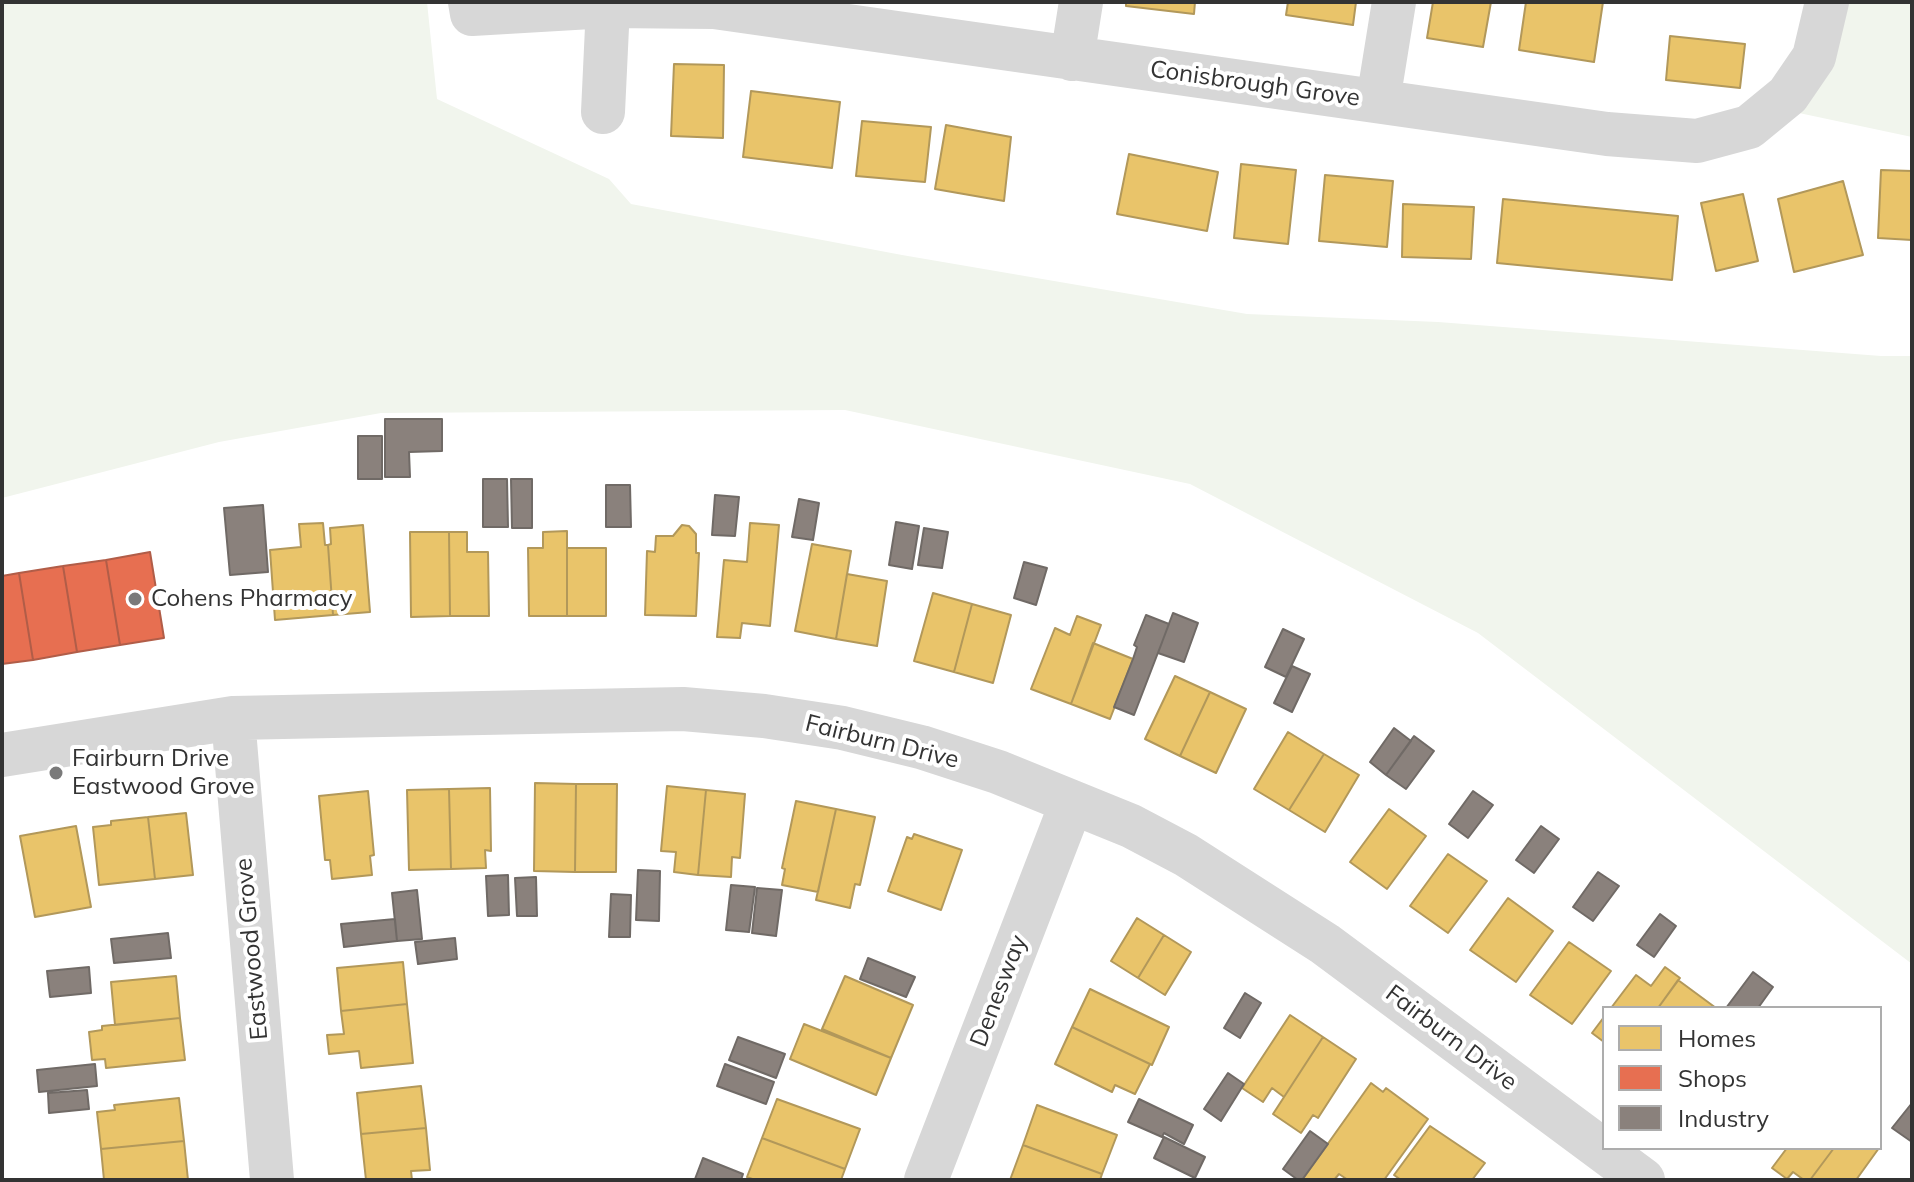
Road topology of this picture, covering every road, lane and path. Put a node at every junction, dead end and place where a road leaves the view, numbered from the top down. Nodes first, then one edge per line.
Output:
1 (1081, 2) edge
2 (1394, 2) edge
3 (1827, 2) edge
4 (608, 6) junction
5 (471, 8) edge
6 (1072, 59) junction
7 (1378, 101) junction
8 (603, 112) dead end
9 (233, 718) junction
10 (2, 755) edge
11 (1072, 802) junction
12 (1602, 1150) edge
13 (1603, 1150) edge
14 (272, 1180) edge
15 (926, 1180) edge
16 (1643, 1180) edge

1 - 6 street
2 - 7 street
3 - 7 street, Conisbrough Grove
4 - 5 street, Conisbrough Grove
4 - 6 street, Conisbrough Grove
4 - 8 street
6 - 7 street, Conisbrough Grove
9 - 10 street, Fairburn Drive
9 - 11 street, Fairburn Drive
9 - 14 street, Eastwood Grove
11 - 12 street, Fairburn Drive
11 - 15 street, Denesway
13 - 16 street, Fairburn Drive

